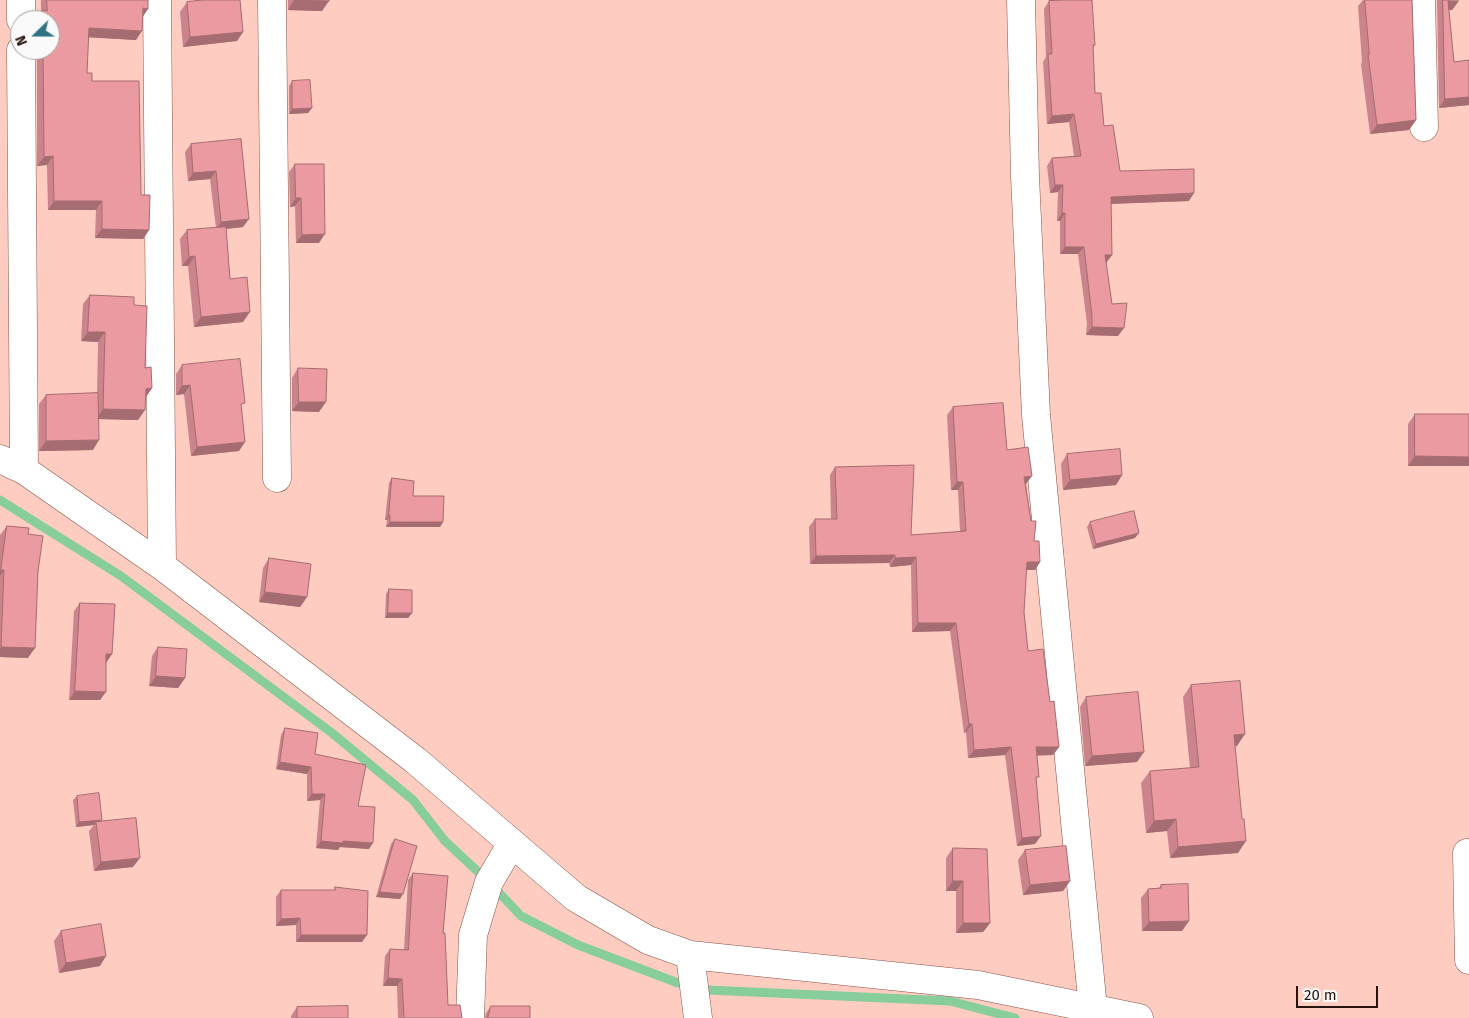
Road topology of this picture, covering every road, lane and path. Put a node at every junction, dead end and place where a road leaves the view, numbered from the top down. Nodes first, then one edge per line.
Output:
1 (156, 0) edge
2 (272, 0) edge
3 (1021, 0) edge
4 (1421, 0) edge
5 (21, 60) edge
6 (1424, 127) dead end
7 (12, 465) edge
8 (277, 478) dead end
9 (162, 566) junction
10 (512, 844) junction
11 (1467, 853) dead end
12 (690, 955) junction
13 (1469, 960) edge
14 (1093, 1009) junction
15 (470, 1018) edge
16 (698, 1018) edge
17 (1139, 1018) edge

1 - 9 street
2 - 8 street
3 - 14 street
4 - 6 street
5 - 7 street
7 - 9 street
9 - 10 street
10 - 12 street
10 - 15 street
11 - 13 street
12 - 14 street
12 - 16 street
14 - 17 street

